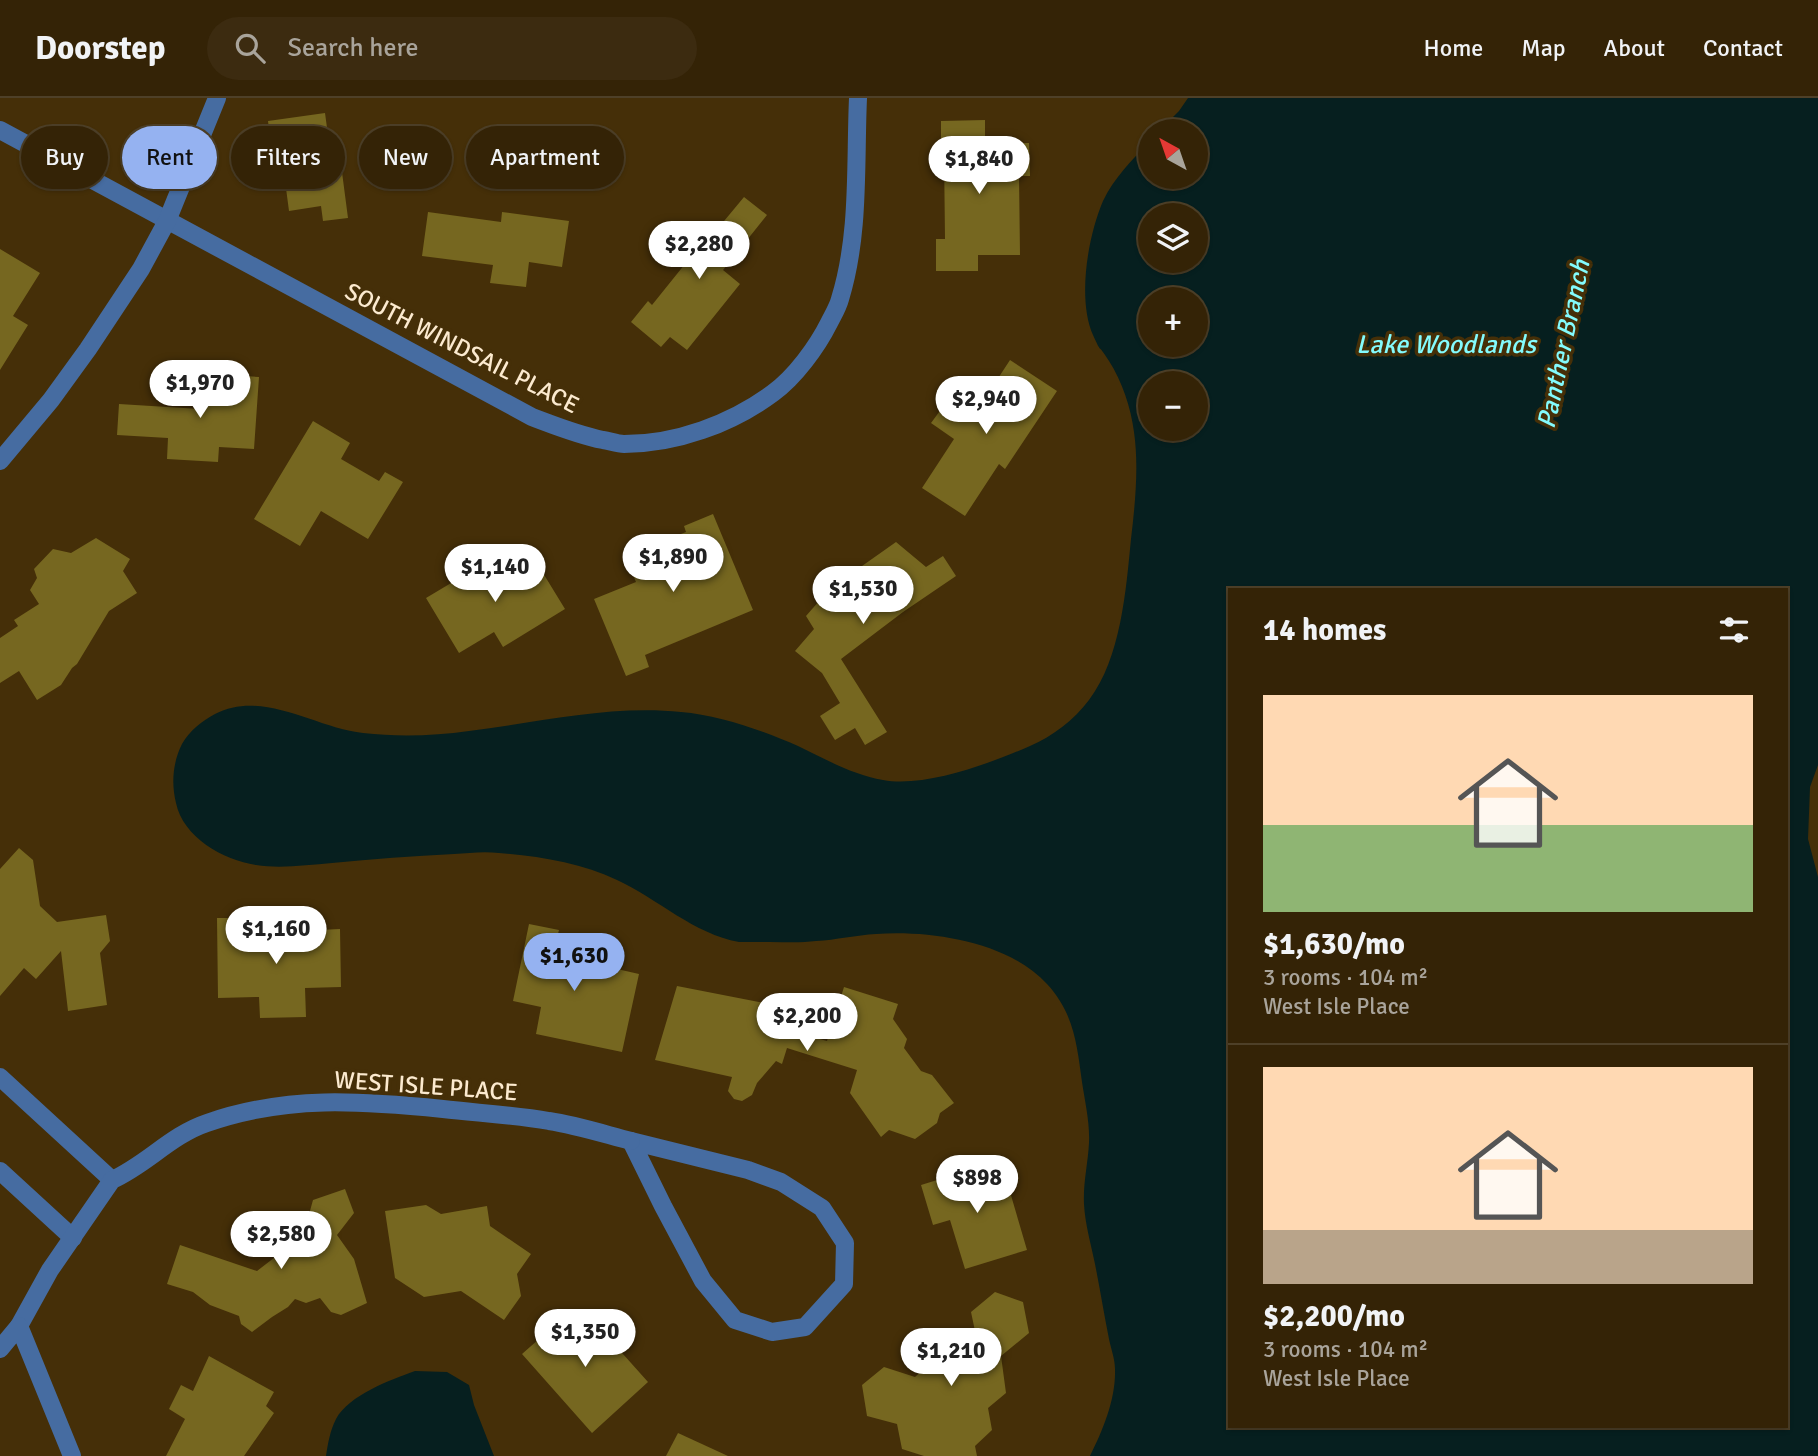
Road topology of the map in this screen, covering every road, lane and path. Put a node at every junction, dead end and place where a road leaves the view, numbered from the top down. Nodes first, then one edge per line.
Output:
1 (217, 98) edge
2 (858, 98) edge
3 (0, 130) edge
4 (167, 220) junction
5 (0, 461) edge
6 (0, 1077) edge
7 (631, 1141) junction
8 (0, 1171) edge
9 (112, 1180) junction
10 (73, 1238) junction
11 (19, 1326) junction
12 (0, 1349) edge
13 (72, 1456) edge

1 - 4 street
2 - 4 street, SOUTH WINDSAIL PLACE
3 - 4 street, SOUTH WINDSAIL PLACE
4 - 5 street
6 - 9 street
7 - 7 street, WEST ISLE PLACE
7 - 9 street, WEST ISLE PLACE
8 - 10 street
9 - 10 street, WEST ISLE PLACE
10 - 11 street, WEST ISLE PLACE
11 - 12 street, WEST ISLE PLACE
11 - 13 street

